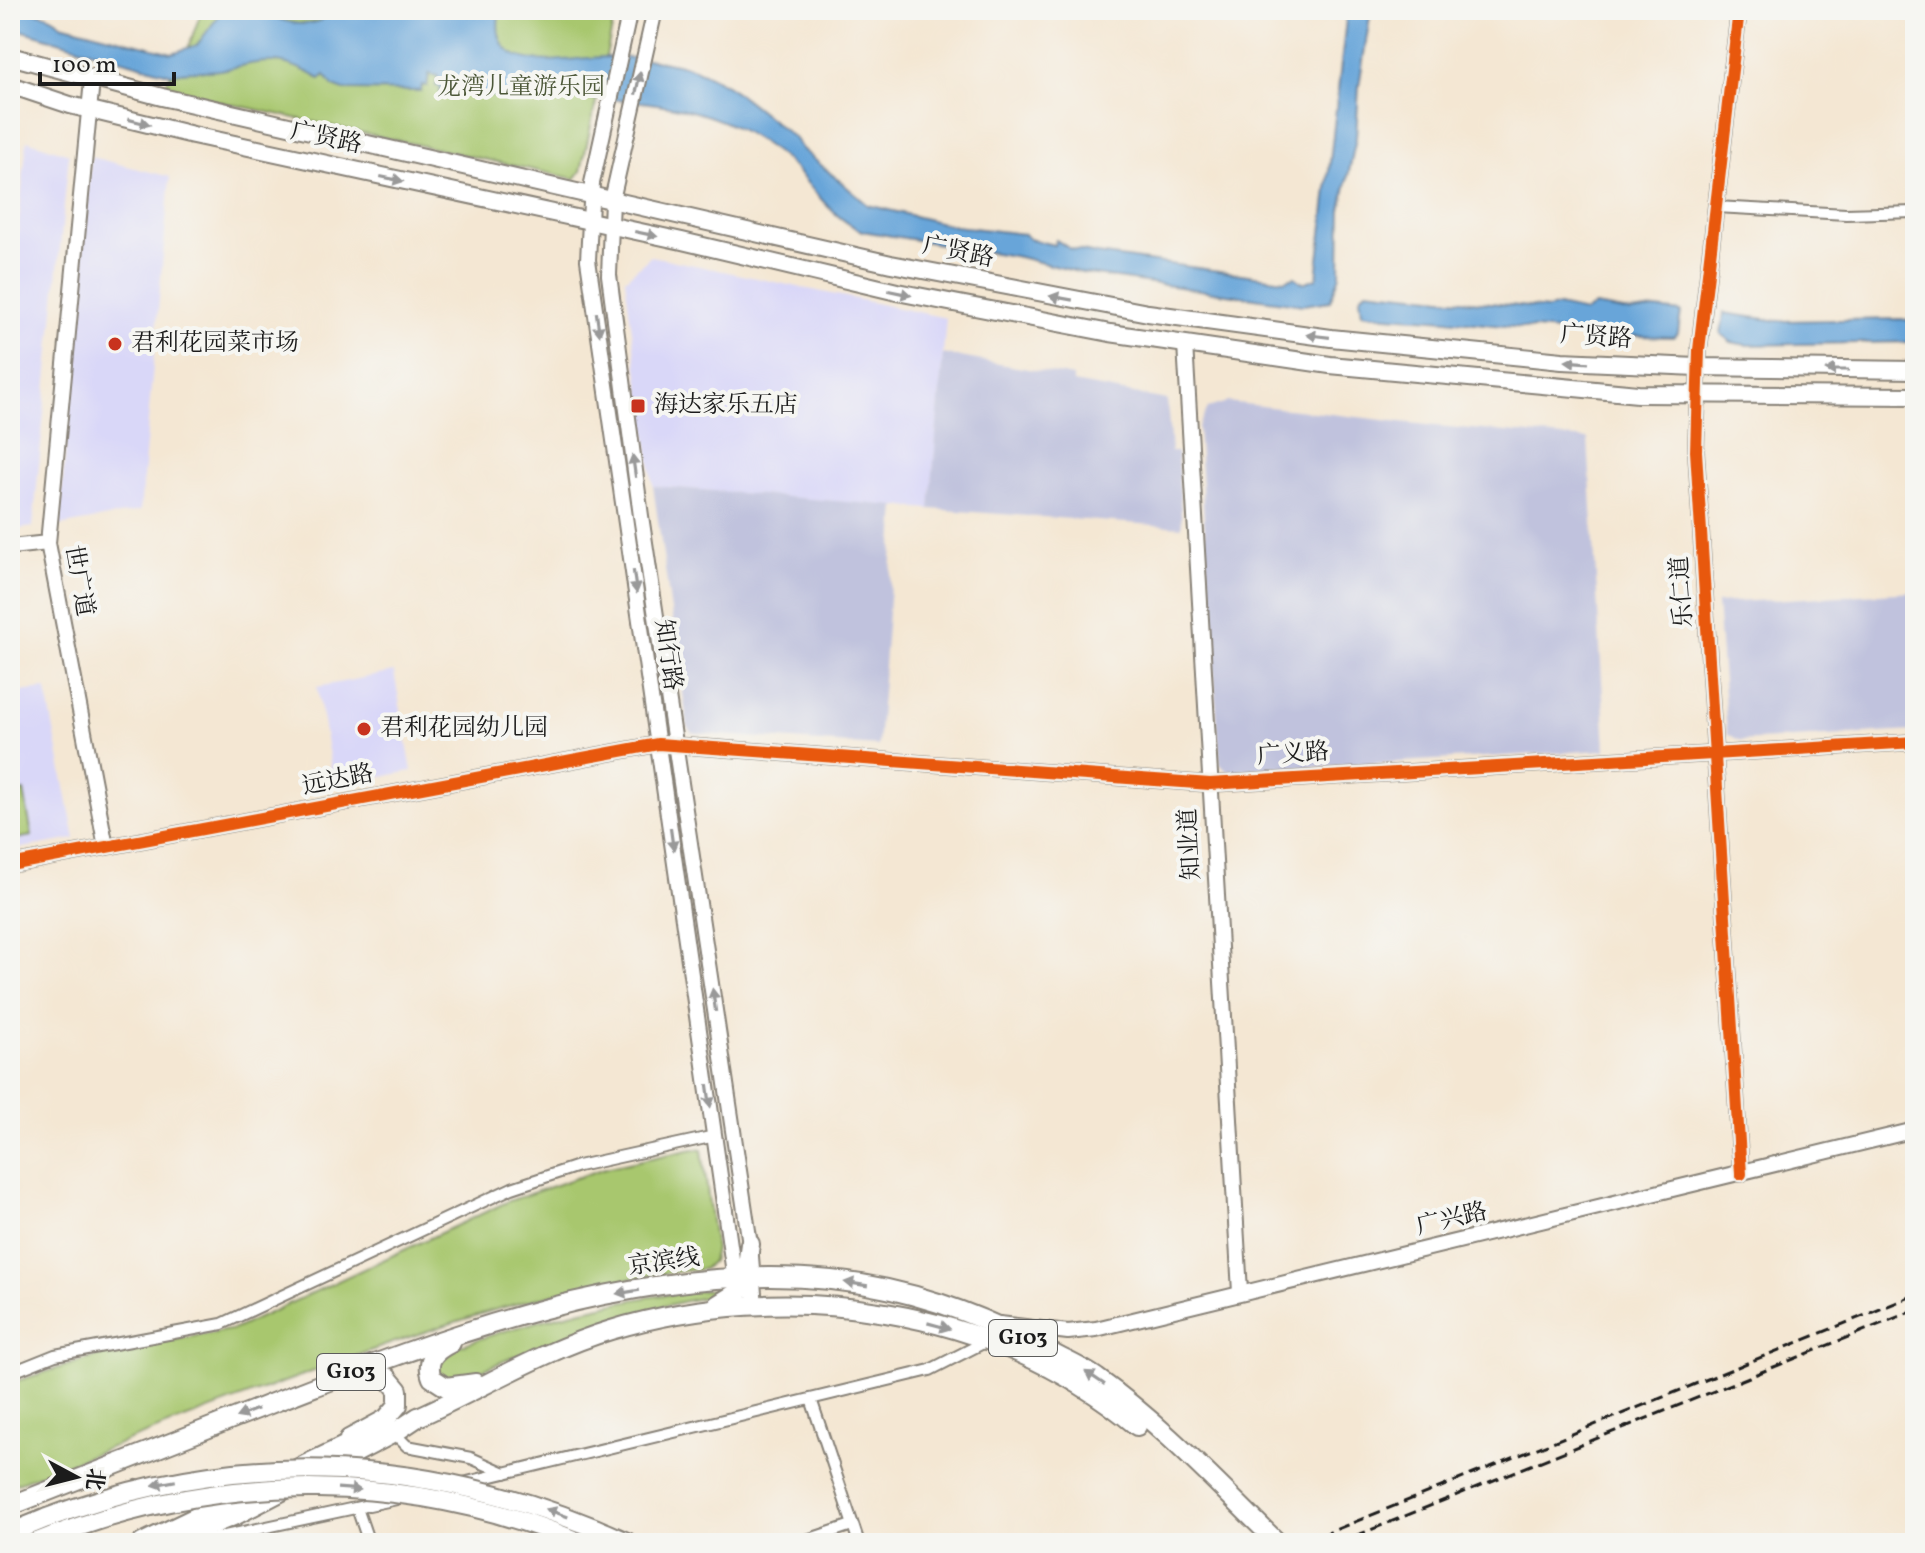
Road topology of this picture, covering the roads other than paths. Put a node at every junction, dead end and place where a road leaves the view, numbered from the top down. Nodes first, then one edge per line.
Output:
1 (630, 10) edge
2 (655, 10) edge
3 (1739, 10) edge
4 (10, 56) edge
5 (92, 80) junction
6 (10, 85) edge
7 (88, 109) junction
8 (591, 195) junction
9 (612, 200) junction
10 (1716, 207) junction
11 (1915, 212) edge
12 (588, 222) junction
13 (609, 226) junction
14 (1185, 344) junction
15 (1697, 367) junction
16 (1915, 370) edge
17 (1696, 396) junction
18 (1915, 396) edge
19 (48, 543) junction
20 (10, 547) edge
21 (1915, 742) edge
22 (675, 743) junction
23 (658, 744) junction
24 (1715, 753) junction
25 (1210, 784) junction
26 (106, 847) junction
27 (10, 865) edge
28 (1915, 1130) edge
29 (715, 1136) junction
30 (1741, 1174) junction
31 (740, 1244) junction
32 (705, 1281) junction
33 (744, 1291) junction
34 (1240, 1292) junction
35 (509, 1319) junction
36 (993, 1332) junction
37 (10, 1373) edge
38 (513, 1373) junction
39 (297, 1393) junction
40 (811, 1399) junction
41 (418, 1417) junction
42 (394, 1433) junction
43 (327, 1454) junction
44 (505, 1473) junction
45 (10, 1506) edge
46 (357, 1508) junction
47 (852, 1525) junction
48 (50, 1527) junction
49 (10, 1533) edge
50 (35, 1543) edge
51 (142, 1543) edge
52 (167, 1543) edge
53 (192, 1543) edge
54 (369, 1543) edge
55 (581, 1543) edge
56 (629, 1543) edge
57 (798, 1543) edge
58 (859, 1543) edge
59 (1262, 1543) edge
60 (1278, 1543) edge

1 - 8 street, 知行路
9 -> 2 street, 知行路
3 - 10 street, 乐仁道
4 - 5 main road, 广贤路
5 - 7 street, 世广道
5 - 8 main road, 广贤路
6 - 7 main road, 广贤路
7 -> 12 main road, 广贤路
7 - 19 street, 世广道
8 - 9 main road, 广贤路
8 - 12 street, 知行路
9 - 13 street, 知行路
15 -> 9 main road, 广贤路
10 - 11 street
10 - 15 street, 乐仁道
12 - 13 main road, 广贤路
12 -> 23 street, 知行路
13 -> 14 main road, 广贤路
22 -> 13 street, 知行路
14 - 17 main road, 广贤路
14 - 25 street, 知业道
16 -> 15 main road, 广贤路
15 - 17 street, 乐仁道
17 - 18 main road, 广贤路
17 - 24 street, 乐仁道
19 - 20 street
19 - 26 street, 世广道
21 - 24 street, 广义路
22 - 23 street, 远达路
22 - 25 street, 广义路
31 -> 22 street, 知行路
23 - 26 street, 远达路
23 -> 29 street, 知行路
24 - 25 street, 广义路
24 - 30 street, 乐仁道
25 - 34 street, 知业道
26 - 27 street, 远达路
28 - 30 street, 广兴路
29 - 31 street, 知行路
29 - 37 street
30 - 34 street, 广兴路
31 - 32 street
31 - 33 highway
32 - 33 highway, 京滨线 / G103
32 -> 35 highway, 京滨线 / G103
33 -> 36 highway, 京滨线 / G103
36 -> 33 highway, 京滨线 / G103
33 - 38 highway
34 - 36 street, 广兴路
35 - 38 highway
35 - 39 highway, 京滨线 / G103
36 - 40 street
36 - 59 highway, 京滨线 / G103
60 -> 36 highway, 京滨线 / G103
38 - 41 highway
39 - 43 highway
39 -> 45 highway, 京滨线 / G103
40 - 44 street
40 - 47 street
41 - 42 highway
41 - 43 highway
42 - 44 street
42 - 52 highway
43 - 51 highway
44 - 46 street
46 - 53 street
46 - 54 street
47 - 57 street
47 - 58 street
48 - 49 highway
48 - 50 highway
48 -> 55 highway, bridge
56 -> 48 highway, bridge

